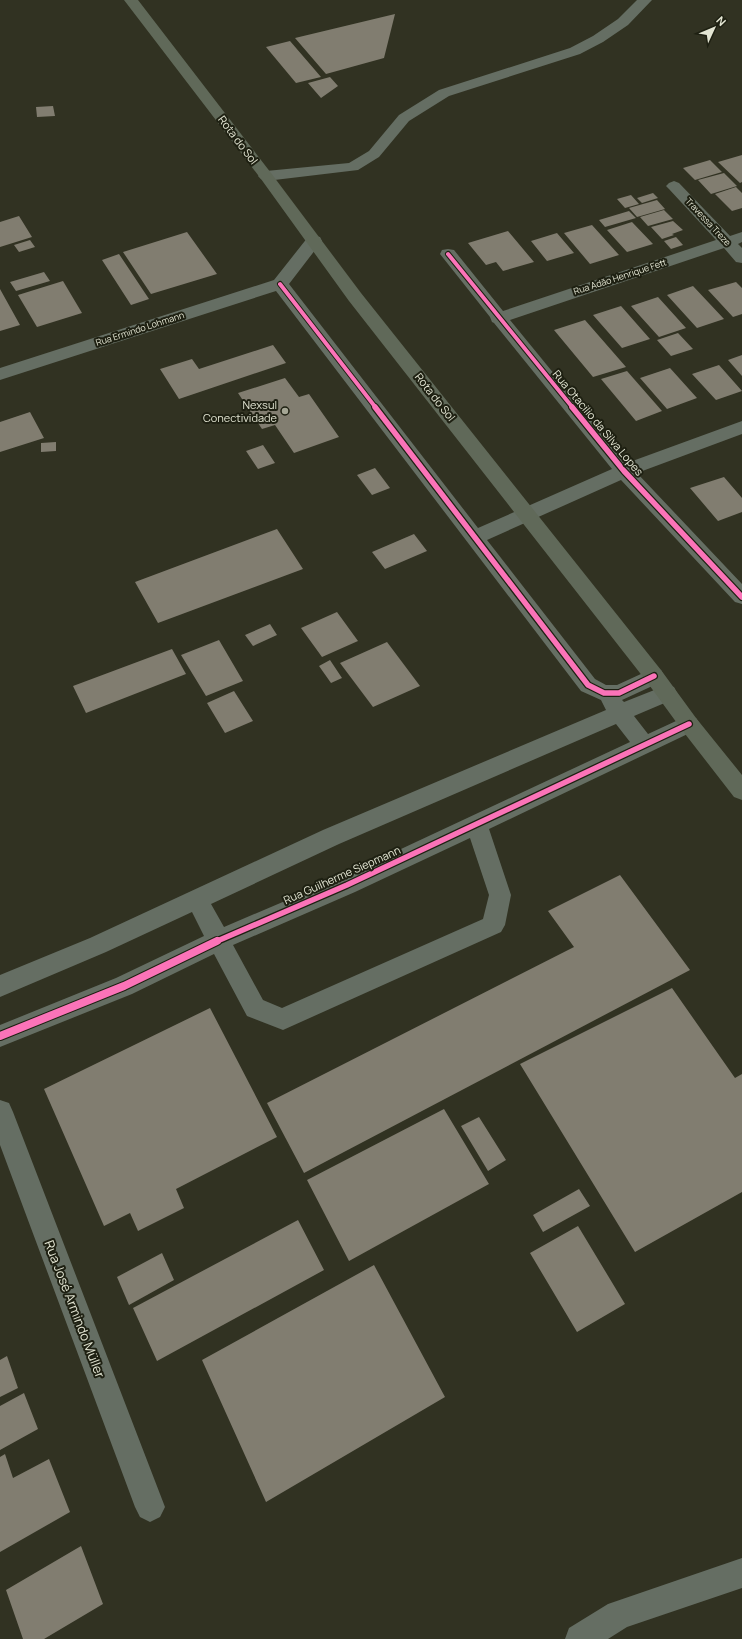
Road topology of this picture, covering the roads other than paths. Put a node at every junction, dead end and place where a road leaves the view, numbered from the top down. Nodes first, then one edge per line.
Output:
1 (131, 0) edge
2 (646, 0) edge
3 (266, 176) junction
4 (674, 186) dead end
5 (742, 237) edge
6 (314, 241) junction
7 (726, 242) junction
8 (448, 254) dead end
9 (742, 258) edge
10 (280, 284) junction
11 (498, 318) junction
12 (0, 374) edge
13 (742, 427) edge
14 (624, 471) junction
15 (528, 515) junction
16 (476, 537) junction
17 (742, 597) edge
18 (654, 676) junction
19 (604, 693) junction
20 (667, 693) junction
21 (620, 713) junction
22 (689, 724) junction
23 (644, 745) junction
24 (742, 791) edge
25 (476, 824) junction
26 (197, 900) junction
27 (219, 940) junction
28 (0, 986) edge
29 (0, 1036) edge
30 (0, 1112) edge
31 (150, 1507) dead end
32 (742, 1573) edge
33 (580, 1639) edge

1 - 3 highway, Rota do Sol
2 - 3 street
3 - 6 highway, Rota do Sol
4 - 7 street, Travessa Treze
5 - 7 street, Rua Adão Henrique Fett
6 - 10 street
6 - 15 highway, Rota do Sol
7 - 9 street, Travessa Treze
7 - 11 street, Rua Adão Henrique Fett
8 - 11 street, Rua Otacilio da Silva Lopes
10 - 12 street, Rua Ermindo Lohmann
10 - 16 street
11 - 14 street, Rua Otacilio da Silva Lopes
13 - 14 street
14 - 15 street
14 - 17 street, Rua Otacilio da Silva Lopes
15 - 16 street
15 - 18 highway, Rota do Sol
16 - 19 street
18 - 19 street
18 - 20 highway, Rota do Sol
19 - 21 street
20 - 21 street
20 - 22 highway, Rota do Sol
21 - 23 street
21 - 26 street
22 - 23 street, Rua Guilherme Siepmann
22 - 24 highway, Rota do Sol
23 - 25 street, Rua Guilherme Siepmann
25 - 27 street, Rua Guilherme Siepmann
25 - 27 street
26 - 27 street
26 - 28 street
27 - 29 street, Rua Guilherme Siepmann
30 - 31 street, Rua José Armindo Müller
32 - 33 street

